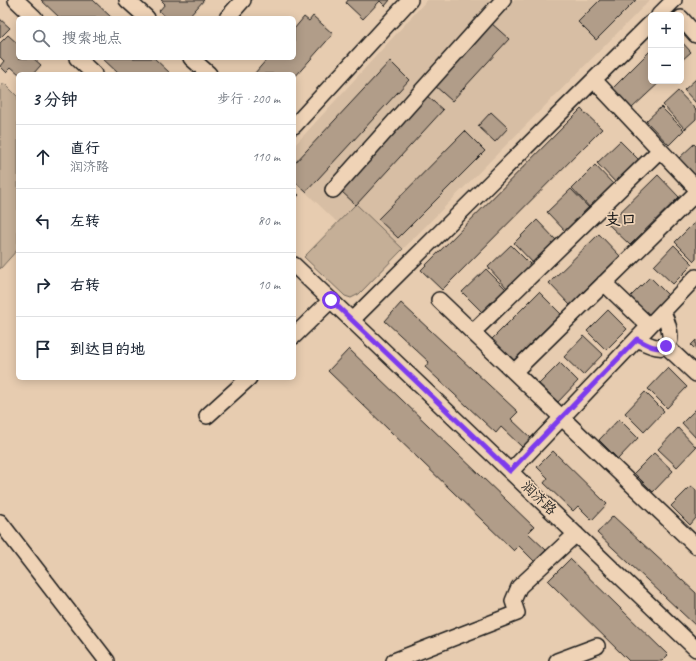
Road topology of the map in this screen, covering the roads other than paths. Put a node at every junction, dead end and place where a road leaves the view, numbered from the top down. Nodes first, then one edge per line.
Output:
1 (16, 0) edge
2 (127, 0) edge
3 (243, 0) edge
4 (410, 0) edge
5 (503, 0) edge
6 (33, 16) edge
7 (145, 16) edge
8 (229, 16) edge
9 (684, 21) edge
10 (648, 26) edge
11 (696, 35) edge
12 (79, 60) edge
13 (193, 60) edge
14 (92, 72) edge
15 (207, 72) edge
16 (594, 80) junction
17 (296, 124) edge
18 (660, 150) junction
19 (696, 188) edge
20 (333, 190) dead end
21 (696, 193) edge
22 (296, 267) edge
23 (696, 277) edge
24 (604, 283) junction
25 (331, 300) junction
26 (439, 300) dead end
27 (663, 312) junction
28 (352, 320) junction
29 (649, 326) junction
30 (473, 332) junction
31 (296, 334) edge
32 (637, 339) junction
33 (666, 346) junction
34 (514, 372) junction
35 (696, 374) edge
36 (247, 380) edge
37 (207, 416) dead end
38 (562, 418) junction
39 (510, 471) junction
40 (0, 522) edge
41 (576, 534) junction
42 (696, 546) edge
43 (597, 646) dead end
44 (696, 649) edge
45 (107, 661) edge
46 (395, 661) edge
47 (557, 661) edge

1 - 6 street
2 - 7 street
3 - 8 street
4 - 17 street
5 - 20 street
9 - 11 street
10 - 16 street
12 - 14 street
13 - 15 street
16 - 18 street
16 - 28 street
18 - 19 street
18 - 30 street
21 - 24 street
22 - 25 street, 润济路
23 - 27 street
24 - 29 street
24 - 34 street
25 - 28 street, 润济路
25 - 31 street
26 - 30 street
27 - 29 street
27 - 33 street
28 - 39 street, 润济路
29 - 32 street
30 - 34 street
32 - 33 street
32 - 38 street
33 - 35 street
34 - 38 street
36 - 37 street
38 - 39 street
38 - 42 street
39 - 41 street, 润济路
40 - 45 street
41 - 44 street, 润济路
41 - 46 street
43 - 47 street

